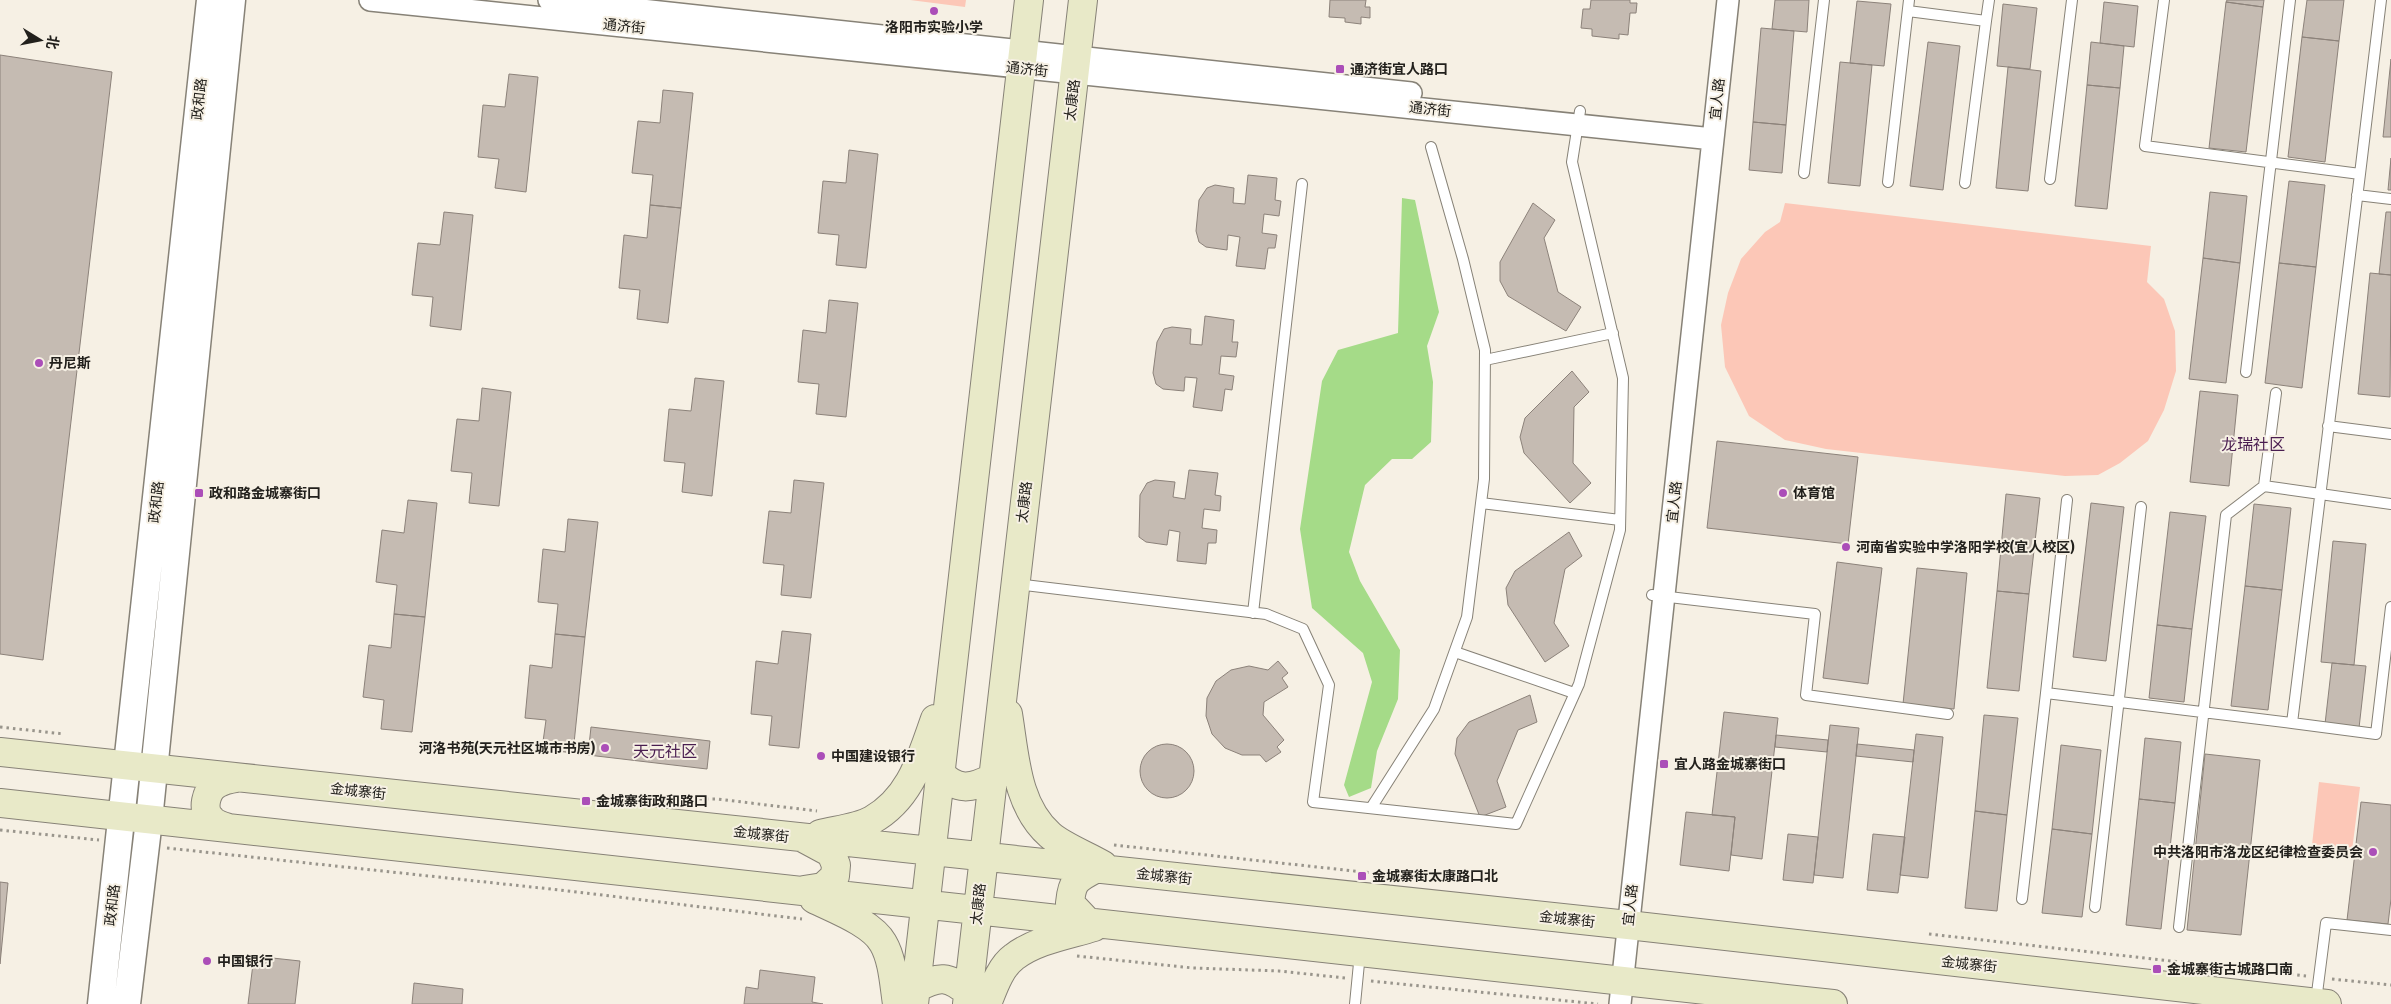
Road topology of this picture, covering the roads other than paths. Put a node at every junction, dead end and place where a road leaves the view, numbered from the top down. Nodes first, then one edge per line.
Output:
1 (210, 0) edge
2 (232, 0) edge
3 (370, 0) edge
4 (549, 0) edge
5 (1029, 0) edge
6 (1083, 0) edge
7 (1717, 0) edge
8 (1728, 0) edge
9 (1824, 0) edge
10 (1989, 0) edge
11 (2072, 0) edge
12 (2164, 0) edge
13 (2290, 0) edge
14 (2381, 0) edge
15 (468, 5) edge
16 (1909, 5) edge
17 (1986, 21) junction
18 (1023, 60) junction
19 (1076, 65) junction
20 (1579, 118) junction
21 (1708, 132) junction
22 (1431, 147) dead end
23 (2271, 162) junction
24 (1804, 173) dead end
25 (2360, 174) junction
26 (2050, 179) dead end
27 (1888, 182) dead end
28 (1965, 183) dead end
29 (1302, 184) dead end
30 (2357, 195) junction
31 (2391, 199) edge
32 (1612, 333) junction
33 (1485, 360) junction
34 (2246, 372) dead end
35 (2276, 393) dead end
36 (2328, 426) junction
37 (2391, 434) edge
38 (2264, 486) junction
39 (2320, 494) junction
40 (2067, 500) dead end
41 (1481, 503) junction
42 (2391, 504) edge
43 (2141, 507) dead end
44 (1620, 520) junction
45 (1014, 584) junction
46 (1658, 595) junction
47 (2391, 607) edge
48 (1253, 613) junction
49 (1455, 652) junction
50 (951, 675) junction
51 (1003, 686) junction
52 (1574, 693) junction
53 (2046, 693) junction
54 (2119, 702) junction
55 (2203, 712) junction
56 (1948, 714) dead end
57 (2292, 723) junction
58 (0, 752) edge
59 (141, 767) junction
60 (940, 773) junction
61 (236, 778) junction
62 (992, 778) junction
63 (0, 804) edge
64 (1371, 808) junction
65 (229, 828) junction
66 (121, 830) junction
67 (148, 833) junction
68 (804, 839) junction
69 (931, 852) junction
70 (983, 857) junction
71 (1105, 870) junction
72 (799, 891) junction
73 (2022, 899) dead end
74 (924, 904) junction
75 (2095, 907) dead end
76 (977, 909) junction
77 (1096, 922) junction
78 (1621, 925) junction
79 (2179, 927) dead end
80 (2391, 930) edge
81 (1360, 952) junction
82 (1615, 992) edge
83 (909, 999) edge
84 (974, 1000) edge
85 (2322, 1003) edge
86 (101, 1004) edge
87 (127, 1004) edge
88 (1355, 1004) edge
89 (1833, 1004) edge

1 - 59 street, 政和路
2 - 59 street, 政和路
3 - 15 street, 通济街
4 - 18 street, 通济街
5 - 18 main road
6 - 19 main road, 太康路
7 - 21 street, 宜人路
8 - 21 street, 宜人路
9 - 24 lane
10 - 17 lane
11 - 26 lane
12 - 23 lane
13 - 23 lane
14 - 25 lane
15 - 18 street, 通济街
16 - 17 lane
16 - 27 lane
17 - 28 lane
18 - 19 street, 通济街
18 - 50 main road
19 - 20 street, 通济街
19 - 45 main road, 太康路
20 - 21 street, 通济街
20 - 32 lane
21 - 46 street, 宜人路
22 - 33 lane
23 - 25 lane
23 - 34 lane
25 - 30 lane
29 - 48 lane
30 - 31 lane
30 - 36 lane
32 - 33 lane
32 - 44 lane
33 - 41 lane
35 - 38 lane
36 - 37 lane
36 - 39 lane
38 - 39 lane
38 - 55 lane
39 - 42 lane
39 - 57 lane
40 - 53 lane
41 - 44 lane
41 - 49 lane
43 - 54 lane
44 - 52 lane
45 - 48 lane
45 - 51 main road, 太康路
46 - 56 lane
46 - 78 street, 宜人路
47 - 57 lane
48 - 64 lane
49 - 52 lane
49 - 64 lane
50 - 60 main road
50 - 68 main road
51 - 62 main road, 太康路
51 - 71 main road
52 - 64 lane
53 - 54 lane
53 - 73 lane
54 - 55 lane
54 - 75 lane
55 - 57 lane
55 - 79 lane
58 - 59 main road, 金城寨街
59 - 61 main road, 金城寨街
59 - 66 street, 政和路
59 - 67 street, 政和路
60 - 62 main road
60 - 69 main road
61 - 65 main road
61 - 68 main road, 金城寨街
62 - 70 main road, 太康路
63 - 66 main road
65 - 67 main road
65 - 72 main road
66 - 67 main road
66 - 86 street, 政和路
67 - 87 street, 政和路
68 - 69 main road, 金城寨街
68 - 72 main road
69 - 70 main road, 金城寨街
69 - 74 main road
70 - 71 main road, 金城寨街
70 - 76 main road, 太康路
71 - 77 main road
71 - 78 main road, 金城寨街
72 - 74 main road
72 - 83 main road
74 - 76 main road
74 - 83 main road
76 - 77 main road
76 - 84 main road, 太康路
77 - 81 main road
77 - 84 main road
78 - 82 street, 宜人路
78 - 85 main road, 金城寨街
80 - 85 lane
81 - 82 main road
81 - 88 lane
82 - 89 main road
83 - 84 main road

